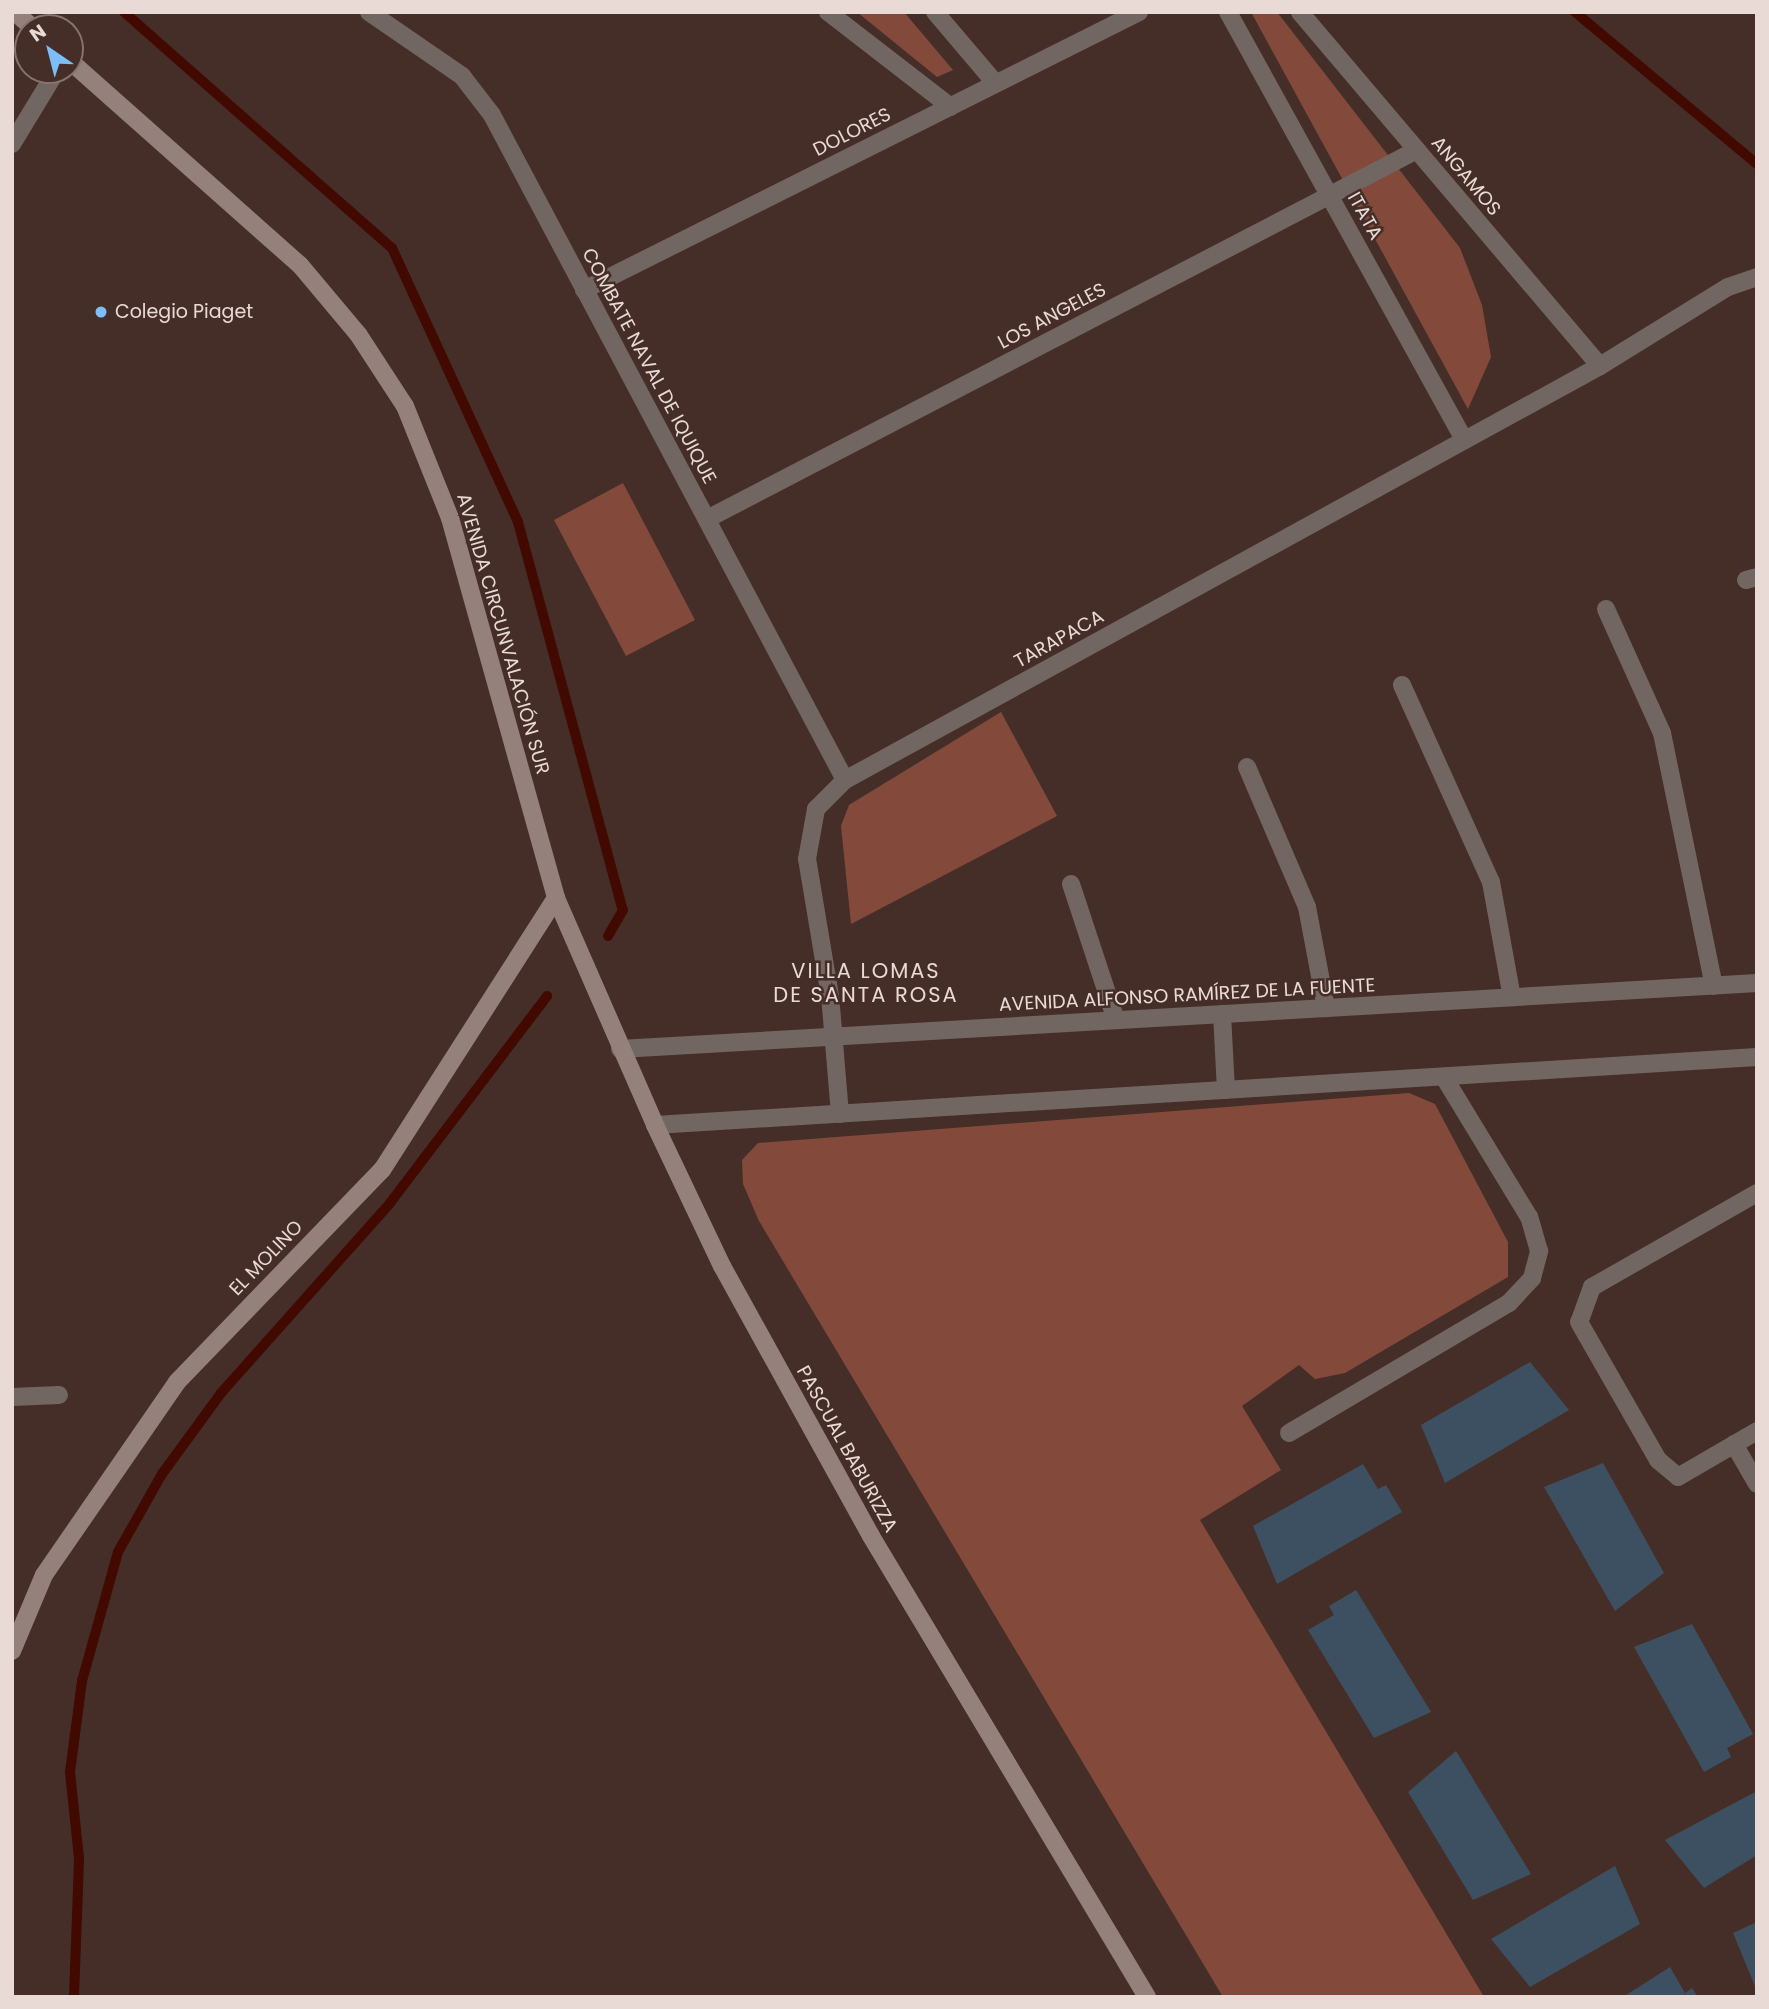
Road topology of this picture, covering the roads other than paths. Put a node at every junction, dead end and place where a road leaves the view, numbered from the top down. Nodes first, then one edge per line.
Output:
1 (369, 12) edge
2 (828, 12) edge
3 (935, 12) edge
4 (1139, 12) edge
5 (1228, 12) edge
6 (1300, 12) edge
7 (84, 73) edge
8 (48, 84) edge
9 (996, 84) junction
10 (951, 107) junction
11 (12, 144) edge
12 (1417, 150) junction
13 (1329, 195) junction
14 (1757, 277) edge
15 (584, 290) junction
16 (1601, 366) junction
17 (1464, 440) junction
18 (706, 519) junction
19 (1606, 610) dead end
20 (1402, 685) dead end
21 (1247, 767) dead end
22 (845, 780) junction
23 (1071, 884) dead end
24 (556, 898) junction
25 (1757, 983) edge
26 (1714, 986) junction
27 (1512, 997) junction
28 (1326, 1008) junction
29 (1222, 1014) junction
30 (1116, 1020) junction
31 (832, 1035) junction
32 (620, 1049) junction
33 (1757, 1057) edge
34 (1444, 1077) junction
35 (1226, 1090) junction
36 (839, 1114) junction
37 (655, 1125) junction
38 (1757, 1193) edge
39 (59, 1395) dead end
40 (12, 1397) edge
41 (1757, 1431) edge
42 (1289, 1433) dead end
43 (1734, 1444) junction
44 (1757, 1484) edge
45 (12, 1651) edge
46 (1147, 1997) edge

1 - 15 street, COMBATE NAVAL DE IQUIQUE
2 - 10 street
3 - 9 street
4 - 9 street, DOLORES
5 - 13 street, ITATA
6 - 12 street, ANGAMOS
7 - 24 main road, AVENIDA CIRCUNVALACIÓN SUR
8 - 11 street
9 - 10 street, DOLORES
10 - 15 street, DOLORES
12 - 13 street, LOS ANGELES
12 - 16 street, ANGAMOS
13 - 17 street, ITATA
13 - 18 street, LOS ANGELES
14 - 16 street, TARAPACA
15 - 18 street, COMBATE NAVAL DE IQUIQUE
16 - 17 street, TARAPACA
17 - 22 street, TARAPACA
18 - 22 street, COMBATE NAVAL DE IQUIQUE
19 - 26 street
20 - 27 street
21 - 28 street
22 - 31 street, TARAPACA
23 - 30 street
24 - 32 main road, PASCUAL BABURIZZA
24 - 45 main road, EL MOLINO
25 - 26 street, AVENIDA ALFONSO RAMÍREZ DE LA FUENTE
26 - 27 street, AVENIDA ALFONSO RAMÍREZ DE LA FUENTE
27 - 28 street, AVENIDA ALFONSO RAMÍREZ DE LA FUENTE
28 - 29 street, AVENIDA ALFONSO RAMÍREZ DE LA FUENTE
29 - 30 street, AVENIDA ALFONSO RAMÍREZ DE LA FUENTE
29 - 35 street
30 - 31 street, AVENIDA ALFONSO RAMÍREZ DE LA FUENTE
31 - 32 street, AVENIDA ALFONSO RAMÍREZ DE LA FUENTE
31 - 36 street, TARAPACA
32 - 37 main road, PASCUAL BABURIZZA
33 - 34 street
34 - 35 street
34 - 42 street
35 - 36 street
36 - 37 street
37 - 46 main road, PASCUAL BABURIZZA
38 - 43 street
39 - 40 street
41 - 43 street
43 - 44 street

